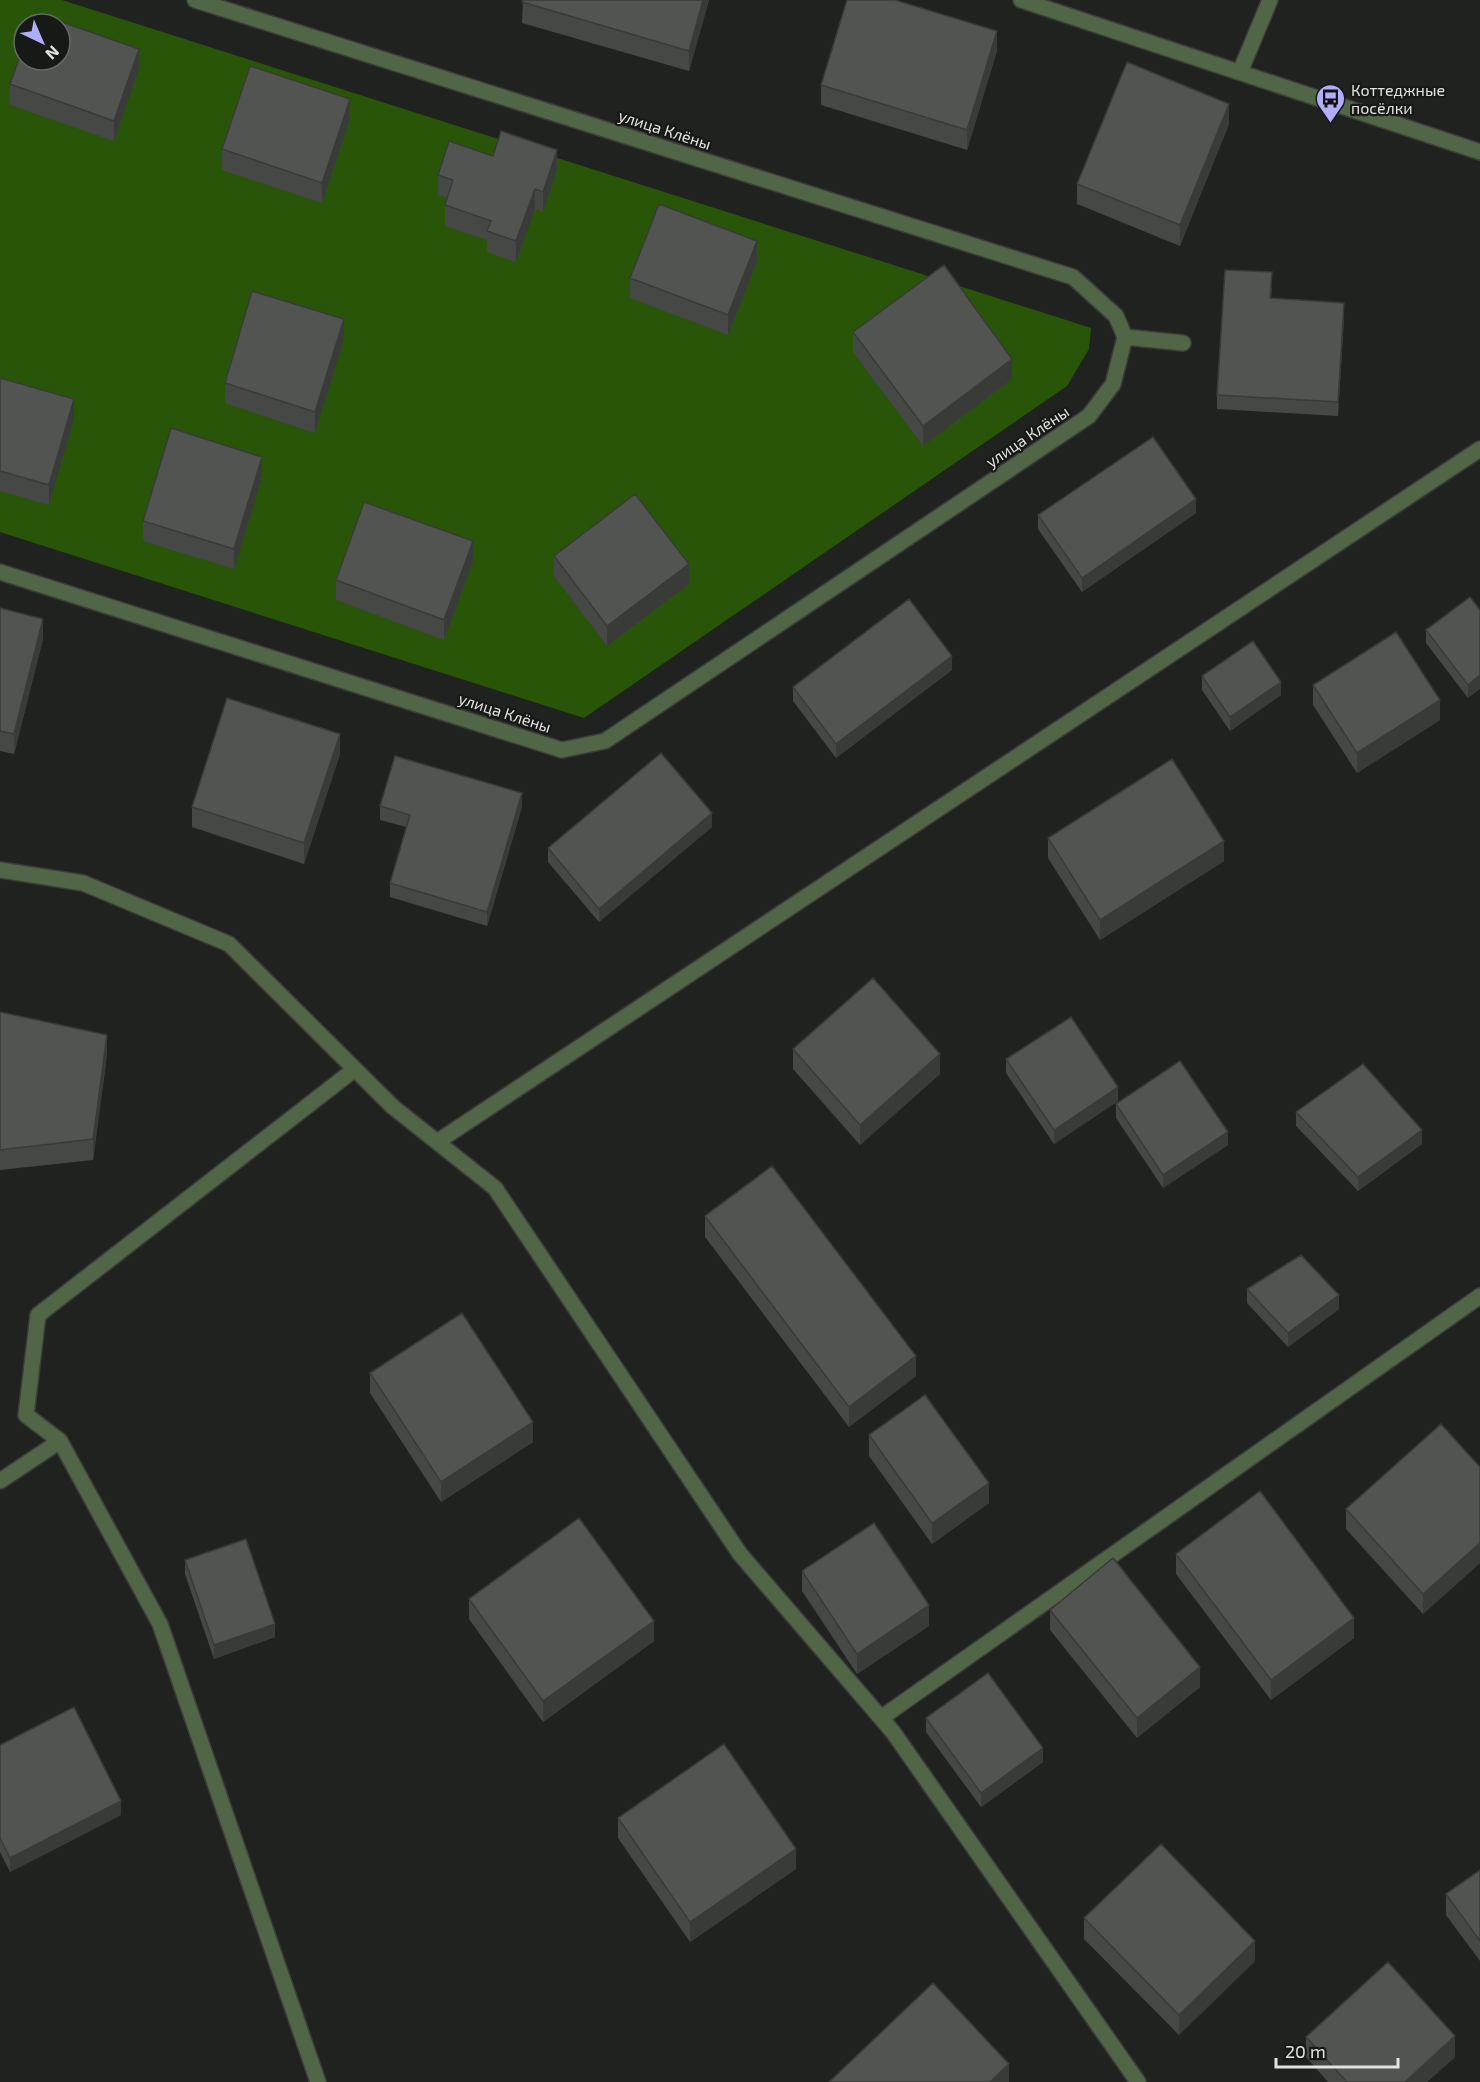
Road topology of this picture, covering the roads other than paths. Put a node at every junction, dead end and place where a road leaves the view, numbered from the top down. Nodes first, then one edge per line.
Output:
1 (195, 0) edge
2 (1021, 0) edge
3 (1270, 0) edge
4 (1240, 72) junction
5 (1480, 152) edge
6 (1125, 337) junction
7 (1183, 343) dead end
8 (1480, 449) edge
9 (0, 572) edge
10 (0, 870) edge
11 (355, 1069) junction
12 (437, 1142) junction
13 (1480, 1296) edge
14 (60, 1441) junction
15 (0, 1482) edge
16 (881, 1718) junction
17 (318, 2082) edge
18 (1138, 2082) edge

1 - 6 street, улица Клёны
2 - 4 street
3 - 4 street
4 - 5 street
6 - 7 street
6 - 9 street, улица Клёны
8 - 12 street
10 - 11 street
11 - 12 street
11 - 14 street
12 - 16 street
13 - 16 street
14 - 15 street
14 - 17 street
16 - 18 street

